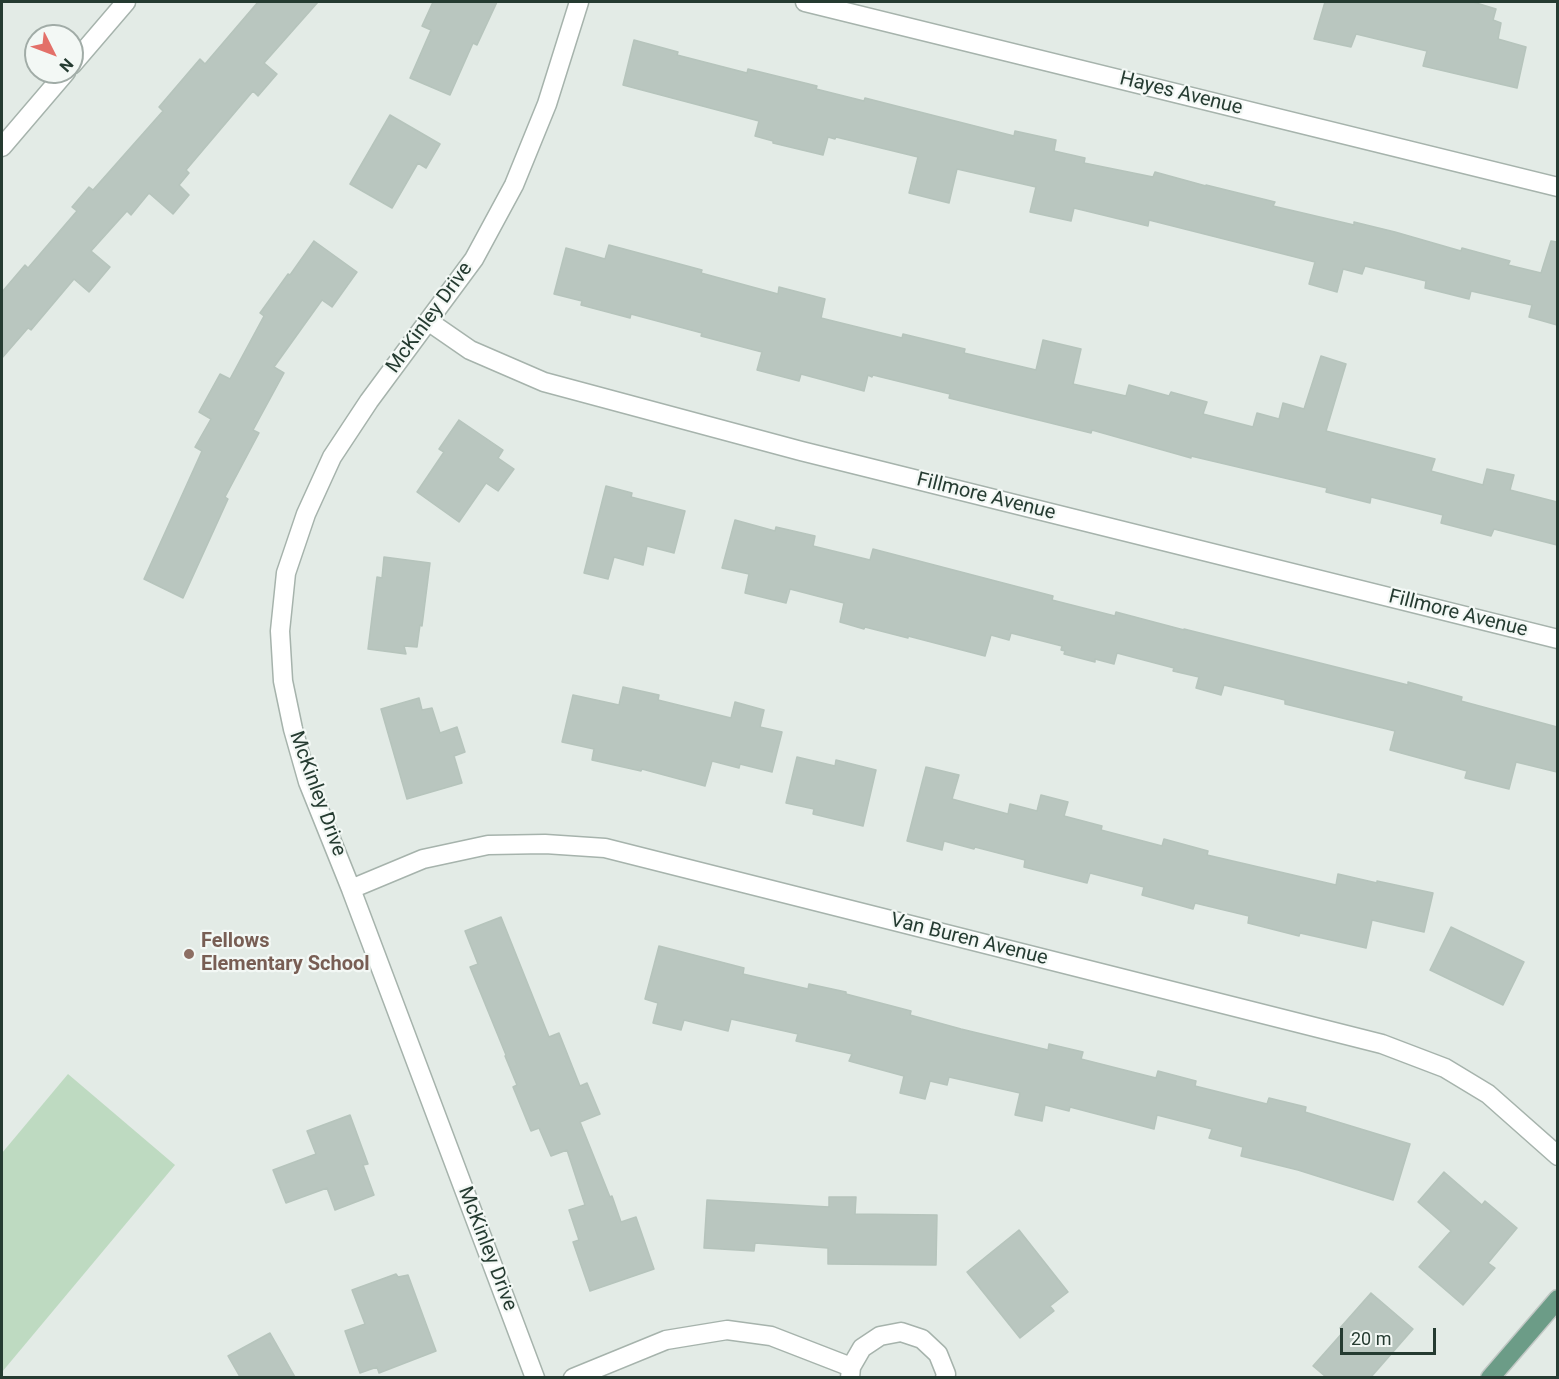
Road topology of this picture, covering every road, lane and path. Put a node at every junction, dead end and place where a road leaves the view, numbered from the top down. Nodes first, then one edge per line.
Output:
1 (126, 2) edge
2 (579, 2) edge
3 (805, 2) edge
4 (84, 50) edge
5 (56, 84) edge
6 (2, 147) edge
7 (1557, 187) edge
8 (428, 321) junction
9 (1557, 639) edge
10 (351, 889) junction
11 (1557, 1156) edge
12 (1557, 1299) edge
13 (851, 1372) edge
14 (535, 1377) edge
15 (573, 1377) edge
16 (945, 1377) edge
17 (1490, 1377) edge

1 - 4 street
2 - 8 street, McKinley Drive
3 - 7 street, Hayes Avenue
5 - 6 street
8 - 9 street, Fillmore Avenue
8 - 10 street, McKinley Drive
10 - 11 street, Van Buren Avenue
10 - 14 street, McKinley Drive
12 - 17 main road
13 - 15 street
13 - 16 street

